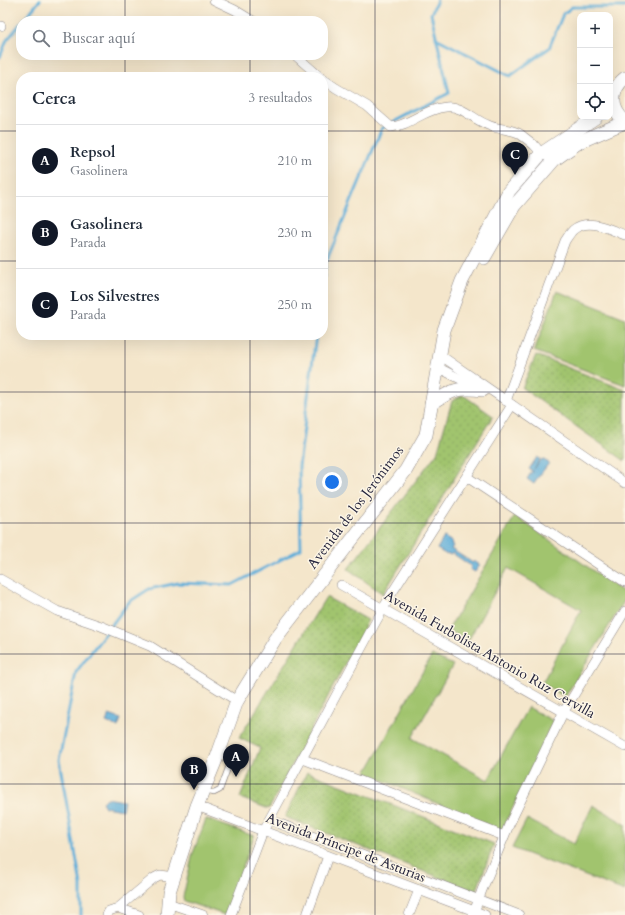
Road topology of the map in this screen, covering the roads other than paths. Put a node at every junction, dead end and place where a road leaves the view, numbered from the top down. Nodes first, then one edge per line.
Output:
1 (214, 0) edge
2 (245, 16) edge
3 (301, 60) edge
4 (314, 72) edge
5 (625, 78) edge
6 (328, 82) edge
7 (613, 94) edge
8 (592, 120) edge
9 (625, 122) edge
10 (541, 154) junction
11 (554, 160) junction
12 (625, 235) edge
13 (447, 322) junction
14 (439, 361) junction
15 (489, 391) junction
16 (509, 403) junction
17 (431, 404) junction
18 (467, 477) junction
19 (625, 483) edge
20 (0, 580) edge
21 (625, 582) edge
22 (341, 585) dead end
23 (383, 608) junction
24 (625, 611) edge
25 (237, 701) junction
26 (563, 713) junction
27 (625, 747) edge
28 (303, 759) junction
29 (197, 806) junction
30 (270, 820) junction
31 (264, 831) junction
32 (504, 836) junction
33 (328, 856) junction
34 (175, 877) junction
35 (419, 890) junction
36 (478, 900) junction
37 (118, 908) junction
38 (167, 909) edge
39 (474, 913) edge
40 (309, 914) edge
41 (107, 915) edge
42 (138, 915) edge
43 (203, 915) edge
44 (231, 915) edge
45 (409, 915) edge
46 (485, 915) edge
47 (520, 915) edge

1 - 2 street
3 - 4 street
5 - 7 main road
6 - 10 street
7 - 9 main road
8 - 10 main road, Avenida de los Jerónimos
9 - 11 main road
10 - 11 street
10 - 13 main road, Avenida de los Jerónimos
11 - 13 main road
12 - 16 street
13 - 14 main road, Avenida de los Jerónimos
14 - 15 street
14 - 17 main road, Avenida de los Jerónimos
15 - 16 street
15 - 17 main road
16 - 18 street
16 - 19 street
17 - 25 main road, Avenida de los Jerónimos
18 - 21 street
18 - 23 street
20 - 25 street
22 - 23 street, Avenida Futbolista Antonio Ruz Cervilla
23 - 26 street, Avenida Futbolista Antonio Ruz Cervilla
23 - 28 street
24 - 26 street
25 - 29 main road, Avenida de los Jerónimos
26 - 27 street, Avenida Futbolista Antonio Ruz Cervilla
26 - 32 street
28 - 30 street
28 - 32 street
29 - 31 street, Avenida Príncipe de Asturias
29 - 34 main road, Avenida de los Jerónimos
30 - 31 street
30 - 36 street, Avenida Príncipe de Asturias
31 - 33 street, Avenida Príncipe de Asturias
31 - 44 street
32 - 36 street
33 - 35 street, Avenida Príncipe de Asturias
33 - 40 street
34 - 37 street
34 - 38 main road, Avenida de los Jerónimos
35 - 39 street, Avenida Príncipe de Asturias
35 - 45 street
36 - 39 street
36 - 47 street, Avenida Príncipe de Asturias
37 - 41 street
37 - 42 street
38 - 43 street
39 - 46 street, Avenida Príncipe de Asturias

